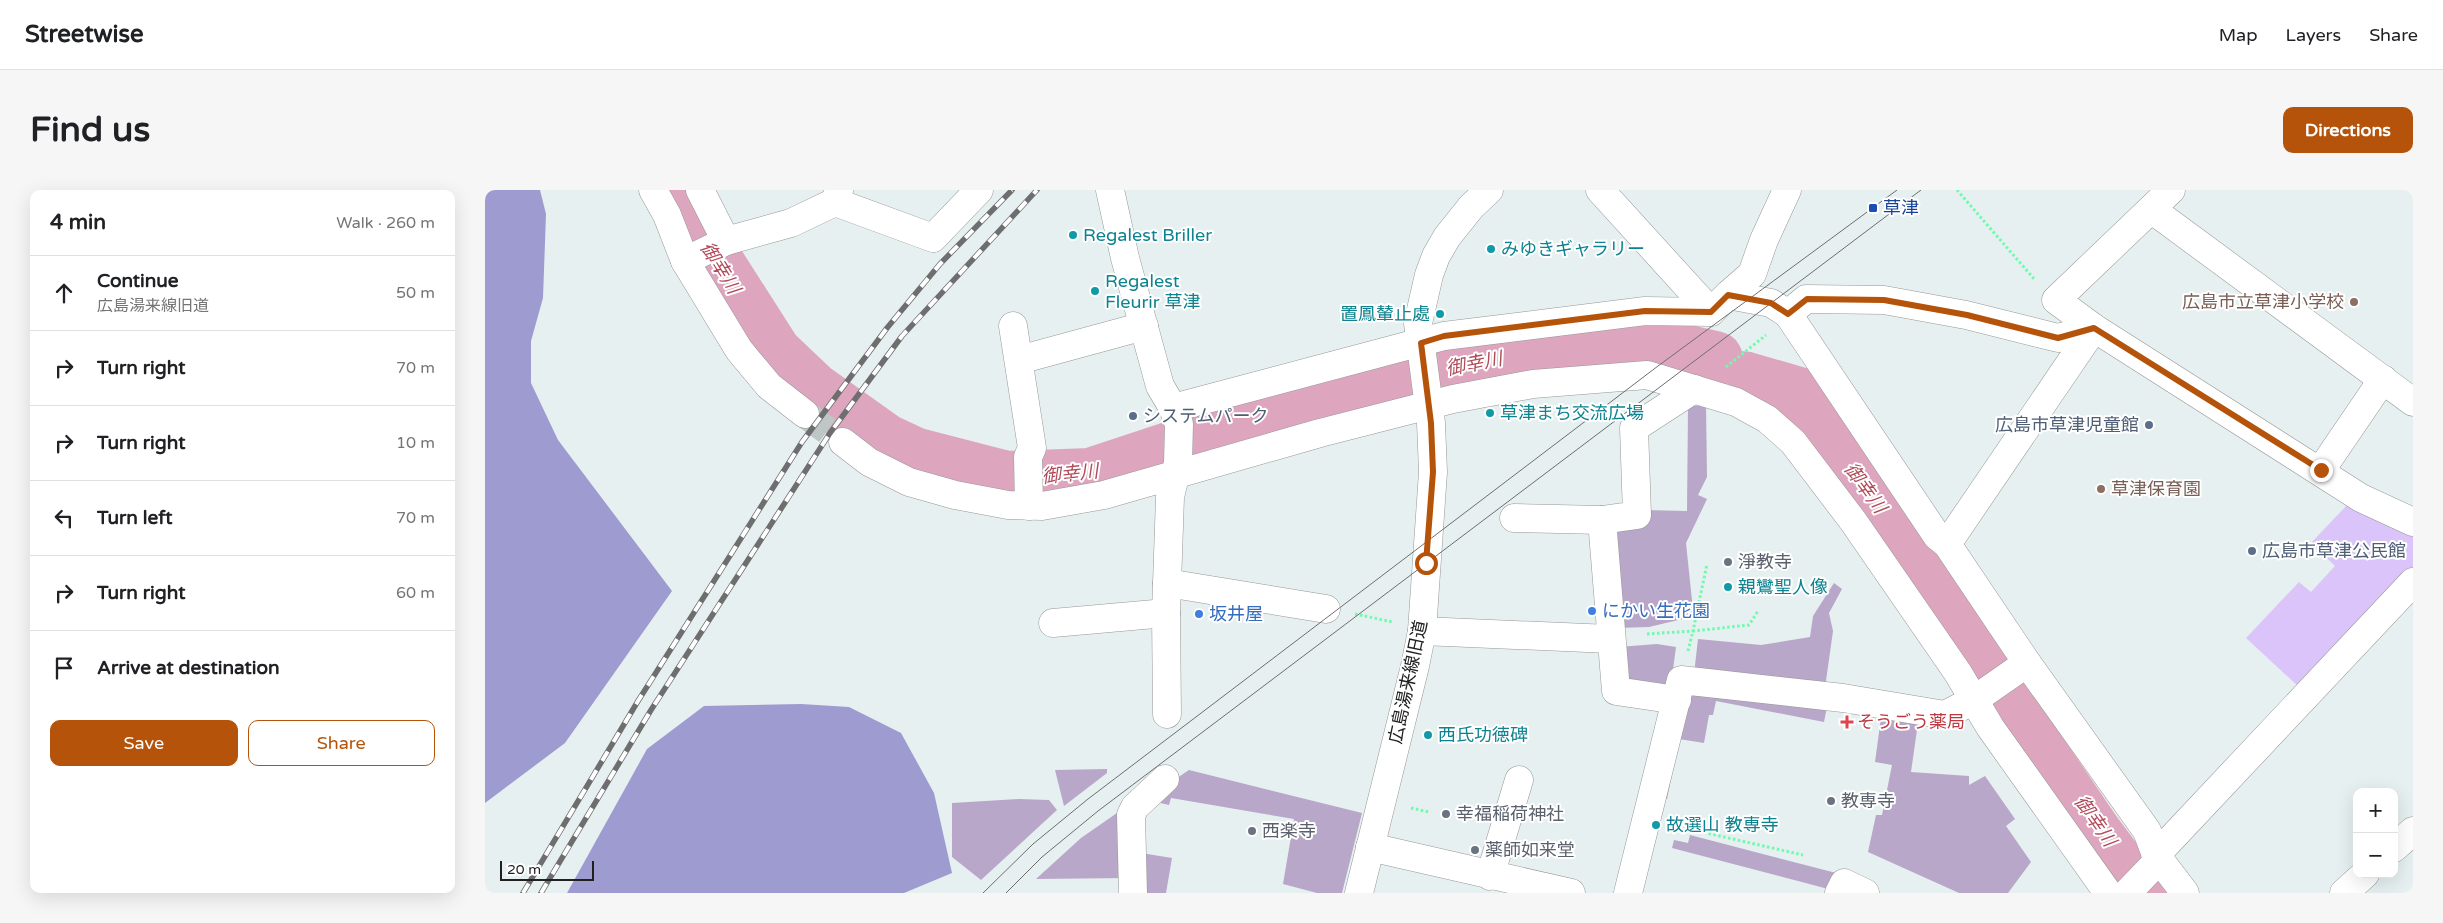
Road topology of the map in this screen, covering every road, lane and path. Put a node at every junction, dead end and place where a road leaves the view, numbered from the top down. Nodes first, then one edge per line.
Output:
1 (653, 190) edge
2 (700, 190) edge
3 (979, 190) edge
4 (1110, 190) edge
5 (1489, 190) edge
6 (1600, 190) edge
7 (1787, 190) edge
8 (1957, 190) edge
9 (2171, 190) edge
10 (837, 196) edge
11 (2151, 209) junction
12 (724, 242) junction
13 (690, 258) junction
14 (2056, 300) junction
15 (1720, 303) junction
16 (1788, 314) junction
17 (1013, 326) dead end
18 (1144, 326) junction
19 (2094, 328) junction
20 (1422, 346) junction
21 (1752, 346) dead end
22 (1019, 360) junction
23 (1722, 370) dead end
24 (2383, 379) junction
25 (1694, 389) junction
26 (1428, 399) junction
27 (2413, 402) edge
28 (1175, 411) junction
29 (805, 414) tunnel mouth
30 (843, 442) tunnel mouth
31 (1176, 468) junction
32 (2321, 470) junction
33 (1029, 502) junction
34 (1514, 518) dead end
35 (1602, 520) junction
36 (2413, 522) edge
37 (1947, 544) junction
38 (1707, 564) dead end
39 (2413, 582) edge
40 (1167, 583) junction
41 (1326, 609) joint
42 (1759, 611) dead end
43 (1166, 613) junction
44 (1053, 623) dead end
45 (1422, 631) junction
46 (1693, 631) junction
47 (1647, 634) dead end
48 (1611, 639) junction
49 (1686, 659) dead end
50 (2024, 666) junction
51 (1975, 699) junction
52 (1677, 700) junction
53 (1167, 714) dead end
54 (1165, 779) dead end
55 (1519, 780) dead end
56 (1689, 829) dead end
57 (2413, 831) edge
58 (2398, 844) edge
59 (1370, 847) junction
60 (1803, 856) dead end
61 (2156, 860) junction
62 (1490, 876) junction
63 (2361, 878) edge
64 (1133, 893) edge
65 (1359, 893) edge
66 (1571, 893) edge
67 (1628, 893) edge
68 (1839, 893) edge
69 (1865, 893) edge
70 (2108, 893) edge
71 (2127, 893) edge
72 (2185, 893) edge
73 (2344, 893) edge

1 - 13 street
2 - 12 street
3 - 10 street
4 - 18 street
5 - 20 street, 広島湯来線旧道
6 - 15 street
7 - 15 street
8 - 14 path
9 - 11 street
10 - 12 street
11 - 14 street
11 - 24 street
12 - 13 street
13 - 29 street
14 - 19 street
15 - 16 street
15 - 20 street
16 - 19 street
16 - 37 street
17 - 22 street
18 - 22 street
18 - 28 street
19 - 32 street
19 - 37 street
20 - 26 street, 広島湯来線旧道
20 - 28 street
21 - 23 path
22 - 33 street
24 - 27 street
24 - 32 street
25 - 26 street
25 - 35 street
25 - 51 street
26 - 31 street
26 - 45 street, 広島湯来線旧道
28 - 31 street
30 - 33 street
31 - 33 street
31 - 40 street
32 - 36 street
34 - 35 street
35 - 48 street
37 - 50 street
38 - 46 path
39 - 61 street
40 - 41 street
40 - 43 street
41 - 45 path
42 - 46 path
43 - 44 street
43 - 53 street
45 - 48 street
45 - 59 street, 広島湯来線旧道
46 - 47 path
46 - 49 path
48 - 52 street
50 - 51 street
50 - 61 street
51 - 52 street
51 - 70 street
52 - 67 street
54 - 64 street
55 - 62 street
56 - 60 path
57 - 58 street
59 - 62 street
59 - 65 street, 広島湯来線旧道
61 - 71 street
61 - 72 street
62 - 66 street
63 - 73 street
68 - 69 street

